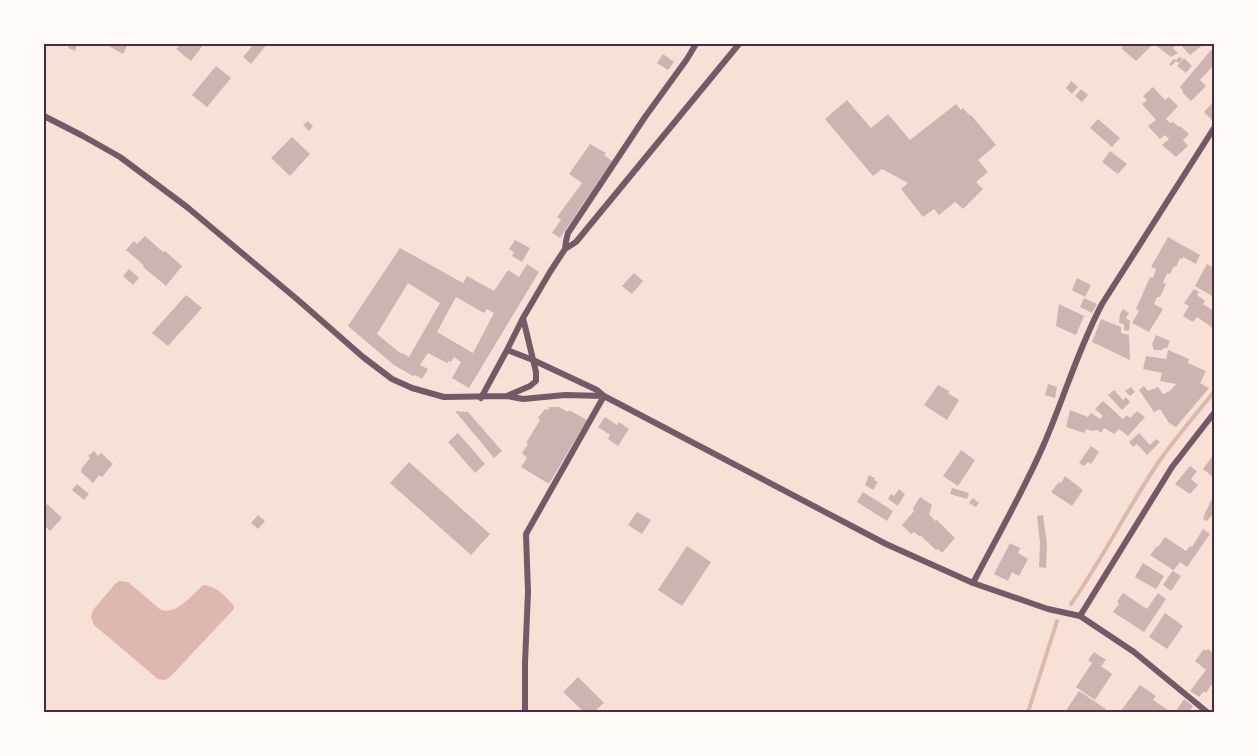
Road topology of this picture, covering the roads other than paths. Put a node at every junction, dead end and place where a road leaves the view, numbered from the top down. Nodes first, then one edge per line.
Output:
1 (696, 44) edge
2 (739, 44) edge
3 (44, 116) edge
4 (1215, 128) edge
5 (566, 249) junction
6 (523, 318) junction
7 (507, 350) junction
8 (533, 360) junction
9 (507, 396) junction
10 (604, 396) junction
11 (481, 398) junction
12 (1215, 413) edge
13 (973, 583) junction
14 (1080, 616) junction
15 (525, 712) edge
16 (1207, 712) edge

1 - 5 street
2 - 5 street
3 - 11 street
4 - 13 street
5 - 6 street
6 - 7 street
6 - 8 street
7 - 8 street
7 - 11 street
8 - 9 street
8 - 10 street
9 - 10 street
9 - 11 street
10 - 13 street
10 - 15 street
12 - 14 street
13 - 14 street
14 - 16 street

